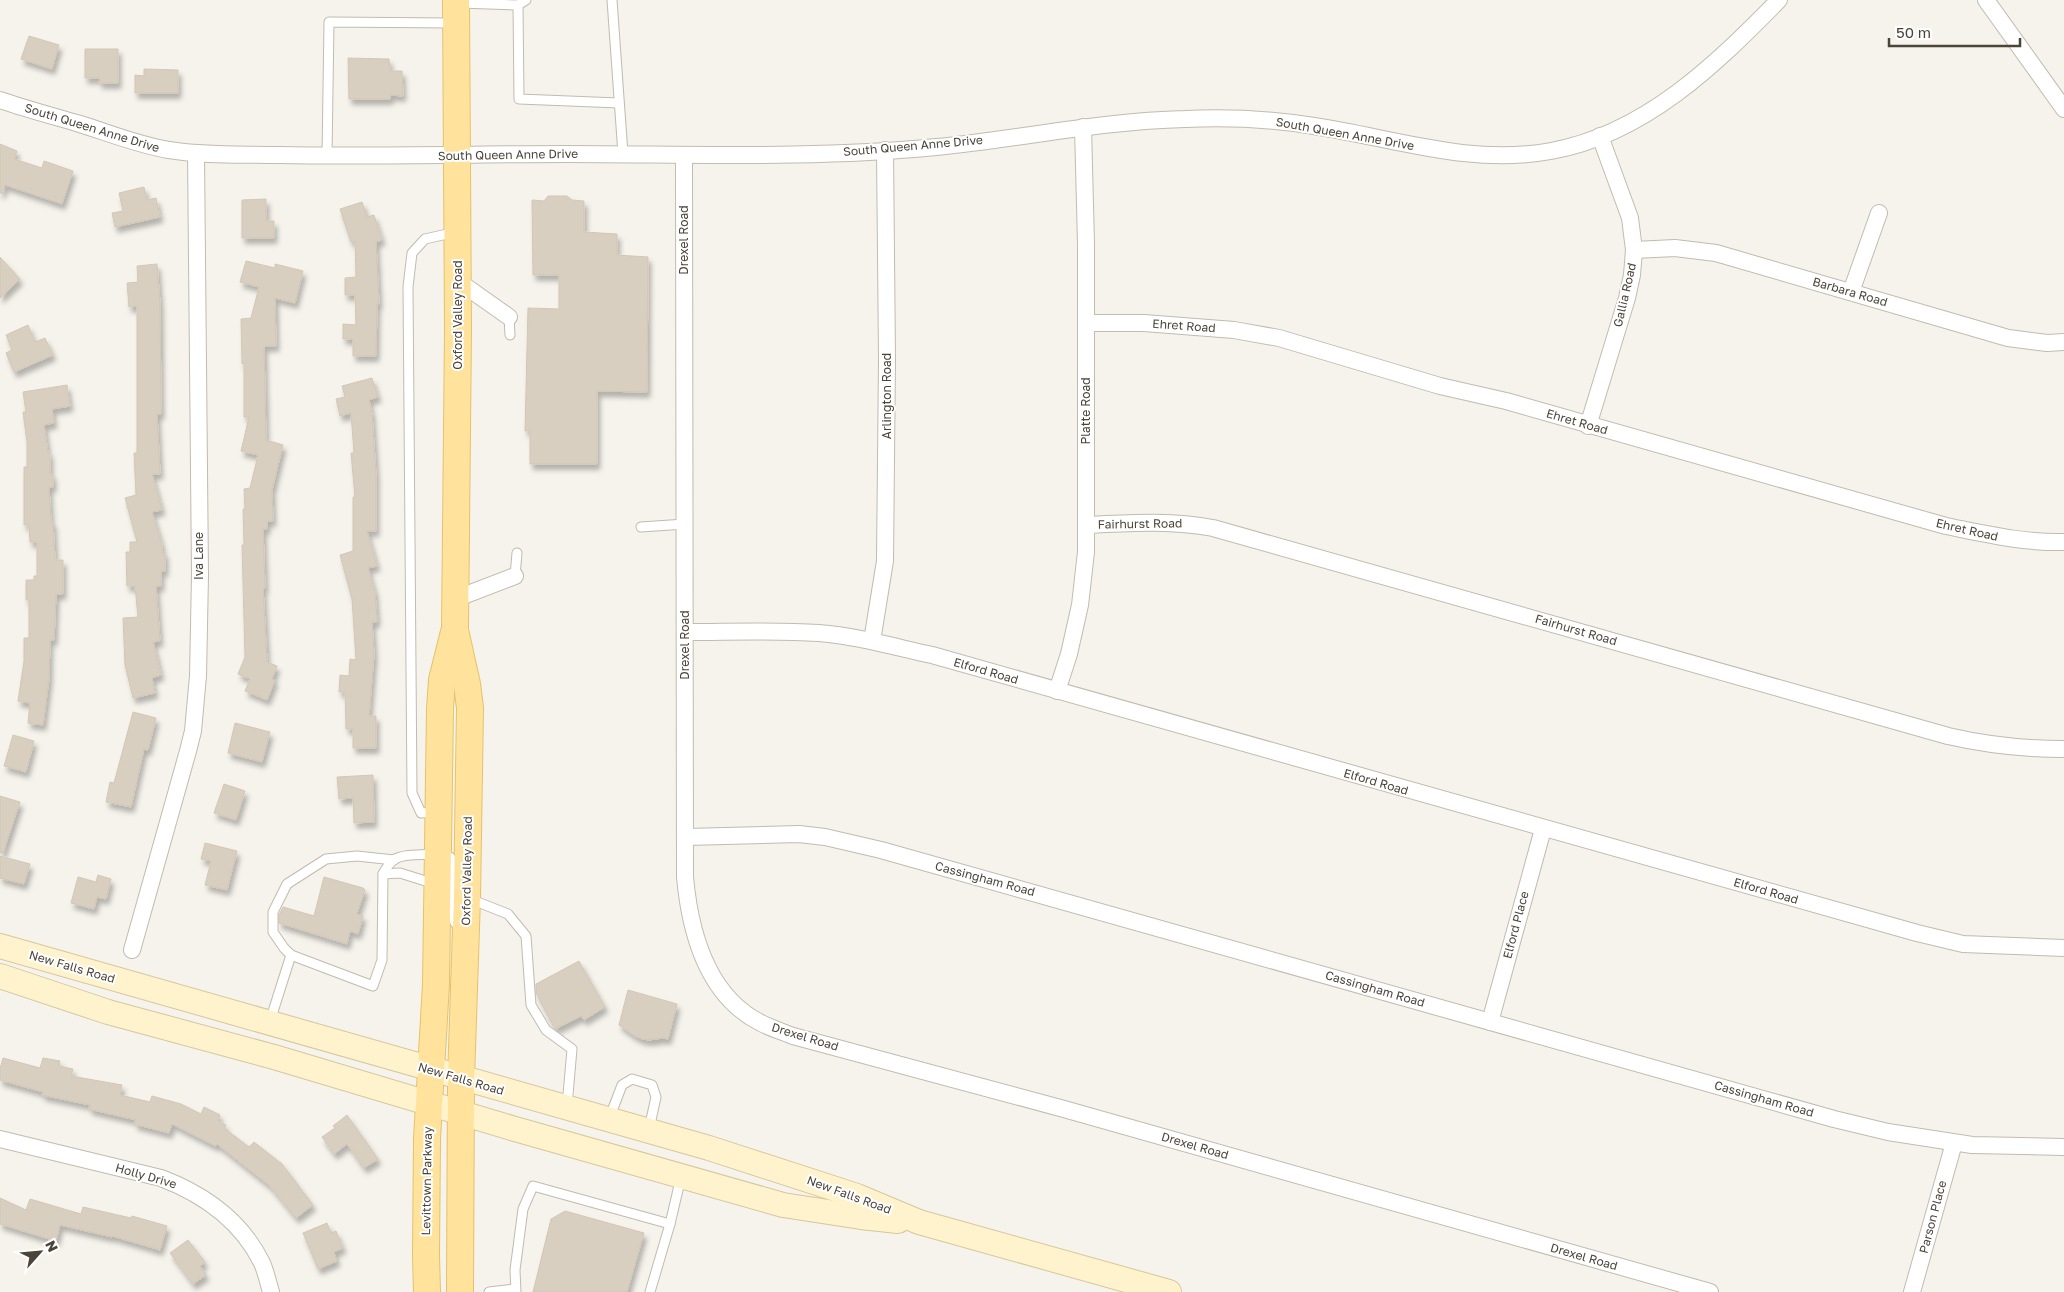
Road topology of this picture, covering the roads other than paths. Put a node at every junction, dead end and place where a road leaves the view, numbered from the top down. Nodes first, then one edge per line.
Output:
1 (612, 0) edge
2 (1779, 0) edge
3 (1986, 0) edge
4 (522, 2) edge
5 (456, 9) edge
6 (0, 100) edge
7 (619, 103) junction
8 (2064, 109) edge
9 (1083, 128) junction
10 (1600, 136) junction
11 (885, 150) junction
12 (196, 153) junction
13 (623, 154) junction
14 (458, 155) junction
15 (684, 155) junction
16 (327, 156) junction
17 (1879, 213) dead end
18 (458, 231) junction
19 (1634, 250) junction
20 (458, 281) junction
21 (1851, 292) junction
22 (509, 317) joint
23 (1086, 323) junction
24 (510, 335) dead end
25 (2064, 342) edge
26 (1588, 426) junction
27 (685, 524) junction
28 (1086, 525) junction
29 (641, 526) dead end
30 (2064, 542) edge
31 (517, 553) dead end
32 (516, 576) joint
33 (455, 599) junction
34 (455, 630) junction
35 (685, 632) junction
36 (872, 642) junction
37 (1057, 691) junction
38 (2064, 749) edge
39 (440, 812) junction
40 (1543, 829) junction
41 (686, 837) junction
42 (439, 856) junction
43 (394, 860) junction
44 (383, 874) junction
45 (436, 885) junction
46 (467, 898) junction
47 (0, 946) edge
48 (466, 946) junction
49 (2064, 948) edge
50 (132, 950) dead end
51 (291, 954) junction
52 (0, 976) edge
53 (1490, 1022) junction
54 (269, 1024) junction
55 (431, 1070) junction
56 (461, 1079) junction
57 (429, 1103) junction
58 (567, 1109) junction
59 (461, 1112) junction
60 (609, 1120) junction
61 (648, 1132) junction
62 (0, 1139) edge
63 (1954, 1143) junction
64 (2064, 1147) edge
65 (681, 1174) junction
66 (919, 1222) junction
67 (670, 1224) junction
68 (516, 1290) edge
69 (271, 1292) edge
70 (427, 1292) edge
71 (460, 1292) edge
72 (489, 1292) edge
73 (650, 1292) edge
74 (1169, 1292) edge
75 (1710, 1292) edge
76 (1912, 1292) edge

1 - 7 lane
2 - 10 street, South Queen Anne Drive
3 - 8 street
4 - 5 lane
4 - 7 lane
5 - 14 main road, Oxford Valley Road
5 - 16 lane
6 - 12 street, South Queen Anne Drive
7 - 13 lane
9 - 10 street, South Queen Anne Drive
9 - 11 street, South Queen Anne Drive
9 - 23 street, Platte Road
10 - 19 street, Gallia Road
11 - 15 street, South Queen Anne Drive
11 - 36 street, Arlington Road
12 - 16 street, South Queen Anne Drive
12 - 50 street, Iva Lane
13 - 14 street, South Queen Anne Drive
13 - 15 street, South Queen Anne Drive
14 - 16 street, South Queen Anne Drive
14 - 18 main road, Oxford Valley Road
15 - 27 street, Drexel Road
17 - 21 street
18 - 20 main road, Oxford Valley Road
18 - 39 lane
19 - 21 street, Barbara Road
19 - 26 street, Gallia Road
20 - 22 street
20 - 33 main road, Oxford Valley Road
21 - 25 street, Barbara Road
22 - 24 lane
23 - 26 street, Ehret Road
23 - 28 street, Platte Road
26 - 30 street, Ehret Road
27 - 29 lane
27 - 35 street, Drexel Road
28 - 37 street, Platte Road
28 - 38 street, Fairhurst Road
31 - 32 lane
32 - 33 street
33 - 34 main road, Oxford Valley Road
34 - 39 main road, Oxford Valley Road
34 - 46 main road, Oxford Valley Road
35 - 36 street, Elford Road
35 - 41 street, Drexel Road
36 - 37 street, Elford Road
37 - 40 street, Elford Road
39 - 42 main road, Oxford Valley Road
40 - 49 street, Elford Road
40 - 53 street, Elford Place
41 - 53 street, Cassingham Road
41 - 75 street, Drexel Road
42 - 43 lane
42 - 45 main road, Oxford Valley Road
42 - 48 lane
43 - 44 lane
43 - 51 lane
44 - 45 lane
44 - 51 lane
45 - 55 main road, Oxford Valley Road
46 - 48 main road, Oxford Valley Road
46 - 58 lane
47 - 54 main road, New Falls Road
48 - 56 main road, Oxford Valley Road
51 - 54 lane
52 - 57 main road, New Falls Road
53 - 63 street, Cassingham Road
54 - 55 main road, New Falls Road
55 - 56 main road, New Falls Road
55 - 57 main road, Levittown Parkway
56 - 58 main road, New Falls Road
56 - 59 main road, Oxford Valley Road
57 - 59 main road, New Falls Road
57 - 70 main road, Levittown Parkway
58 - 60 main road, New Falls Road
59 - 65 main road, New Falls Road
59 - 71 main road
60 - 61 main road, New Falls Road
60 - 61 lane
61 - 66 main road, New Falls Road
62 - 69 street, Holly Drive
63 - 64 street, Cassingham Road
63 - 76 street, Parson Place
65 - 66 main road, New Falls Road
65 - 67 lane
66 - 74 main road, New Falls Road
67 - 68 lane
67 - 73 lane
68 - 72 lane

